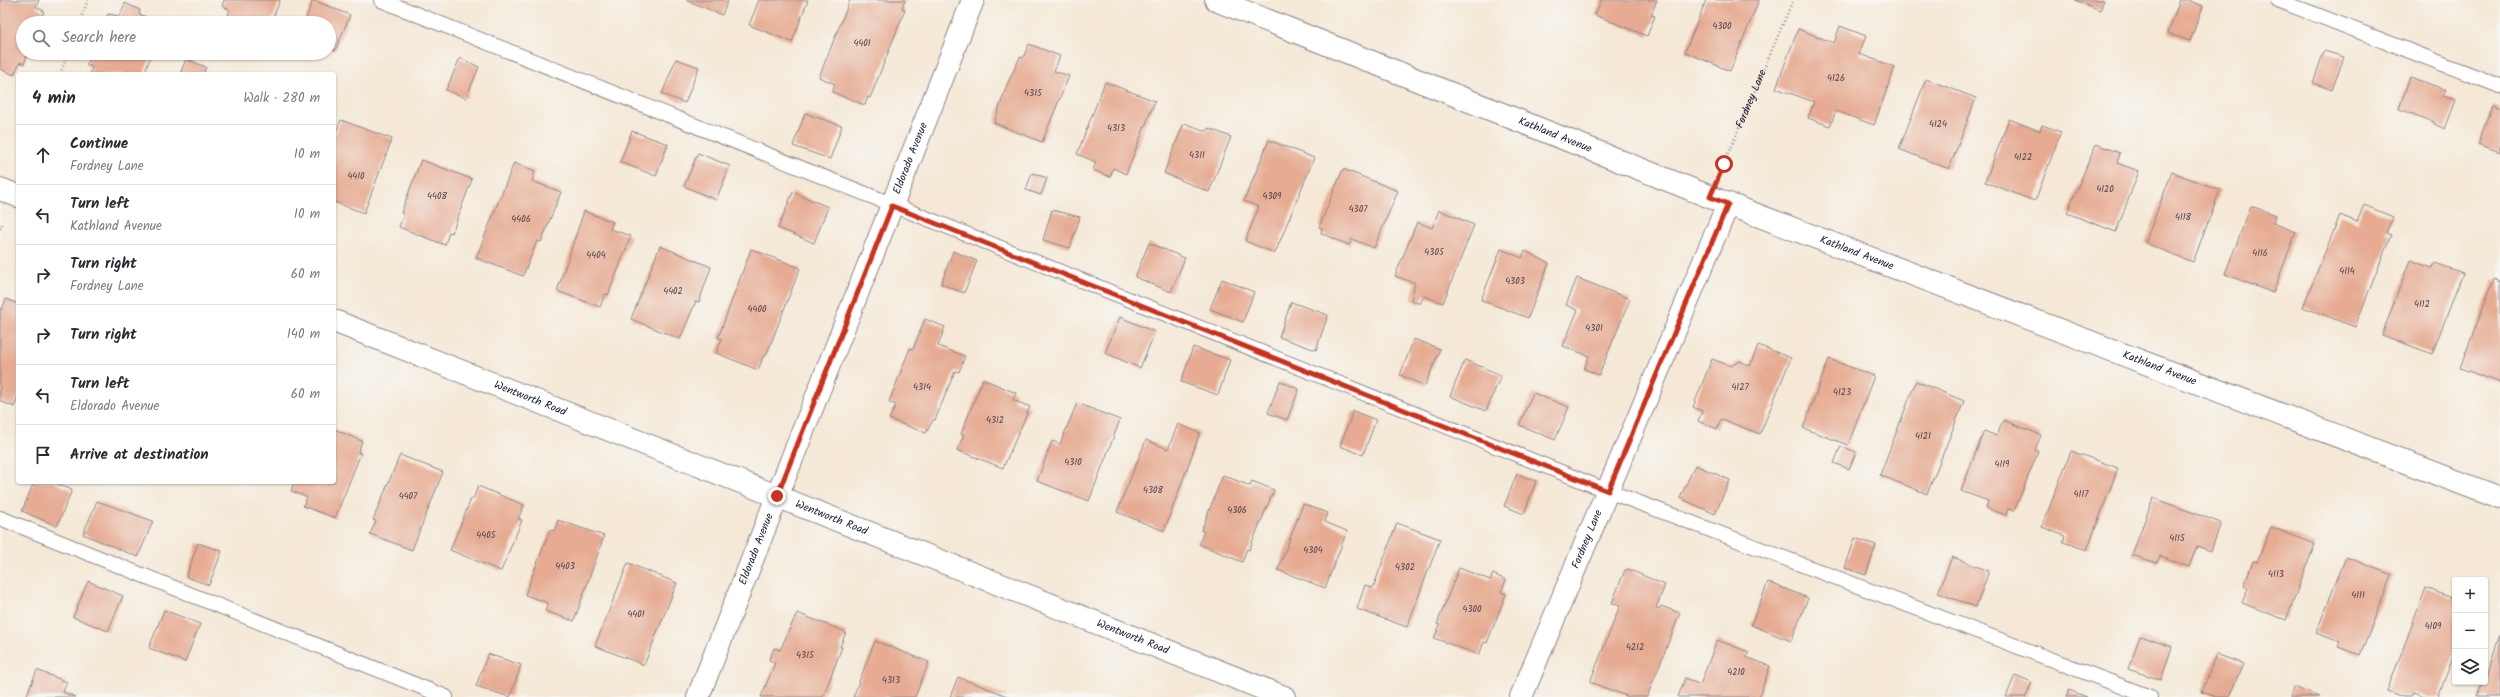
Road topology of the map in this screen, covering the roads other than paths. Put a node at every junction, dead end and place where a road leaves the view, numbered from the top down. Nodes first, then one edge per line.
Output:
1 (381, 0) edge
2 (973, 0) edge
3 (1216, 0) edge
4 (2278, 0) edge
5 (2500, 86) edge
6 (0, 189) edge
7 (16, 195) edge
8 (1719, 200) junction
9 (892, 206) junction
10 (336, 322) edge
11 (1608, 491) junction
12 (777, 496) junction
13 (2500, 498) edge
14 (0, 518) edge
15 (446, 697) edge
16 (698, 697) edge
17 (1284, 697) edge
18 (1521, 697) edge
19 (2150, 697) edge

1 - 9 lane
2 - 9 street, Eldorado Avenue
3 - 8 street, Kathland Avenue
4 - 5 lane
6 - 7 street
8 - 11 street, Fordney Lane
8 - 13 street, Kathland Avenue
9 - 11 lane
9 - 12 street, Eldorado Avenue
10 - 12 street, Wentworth Road
11 - 18 street, Fordney Lane
11 - 19 lane
12 - 16 street, Eldorado Avenue
12 - 17 street, Wentworth Road
14 - 15 lane

